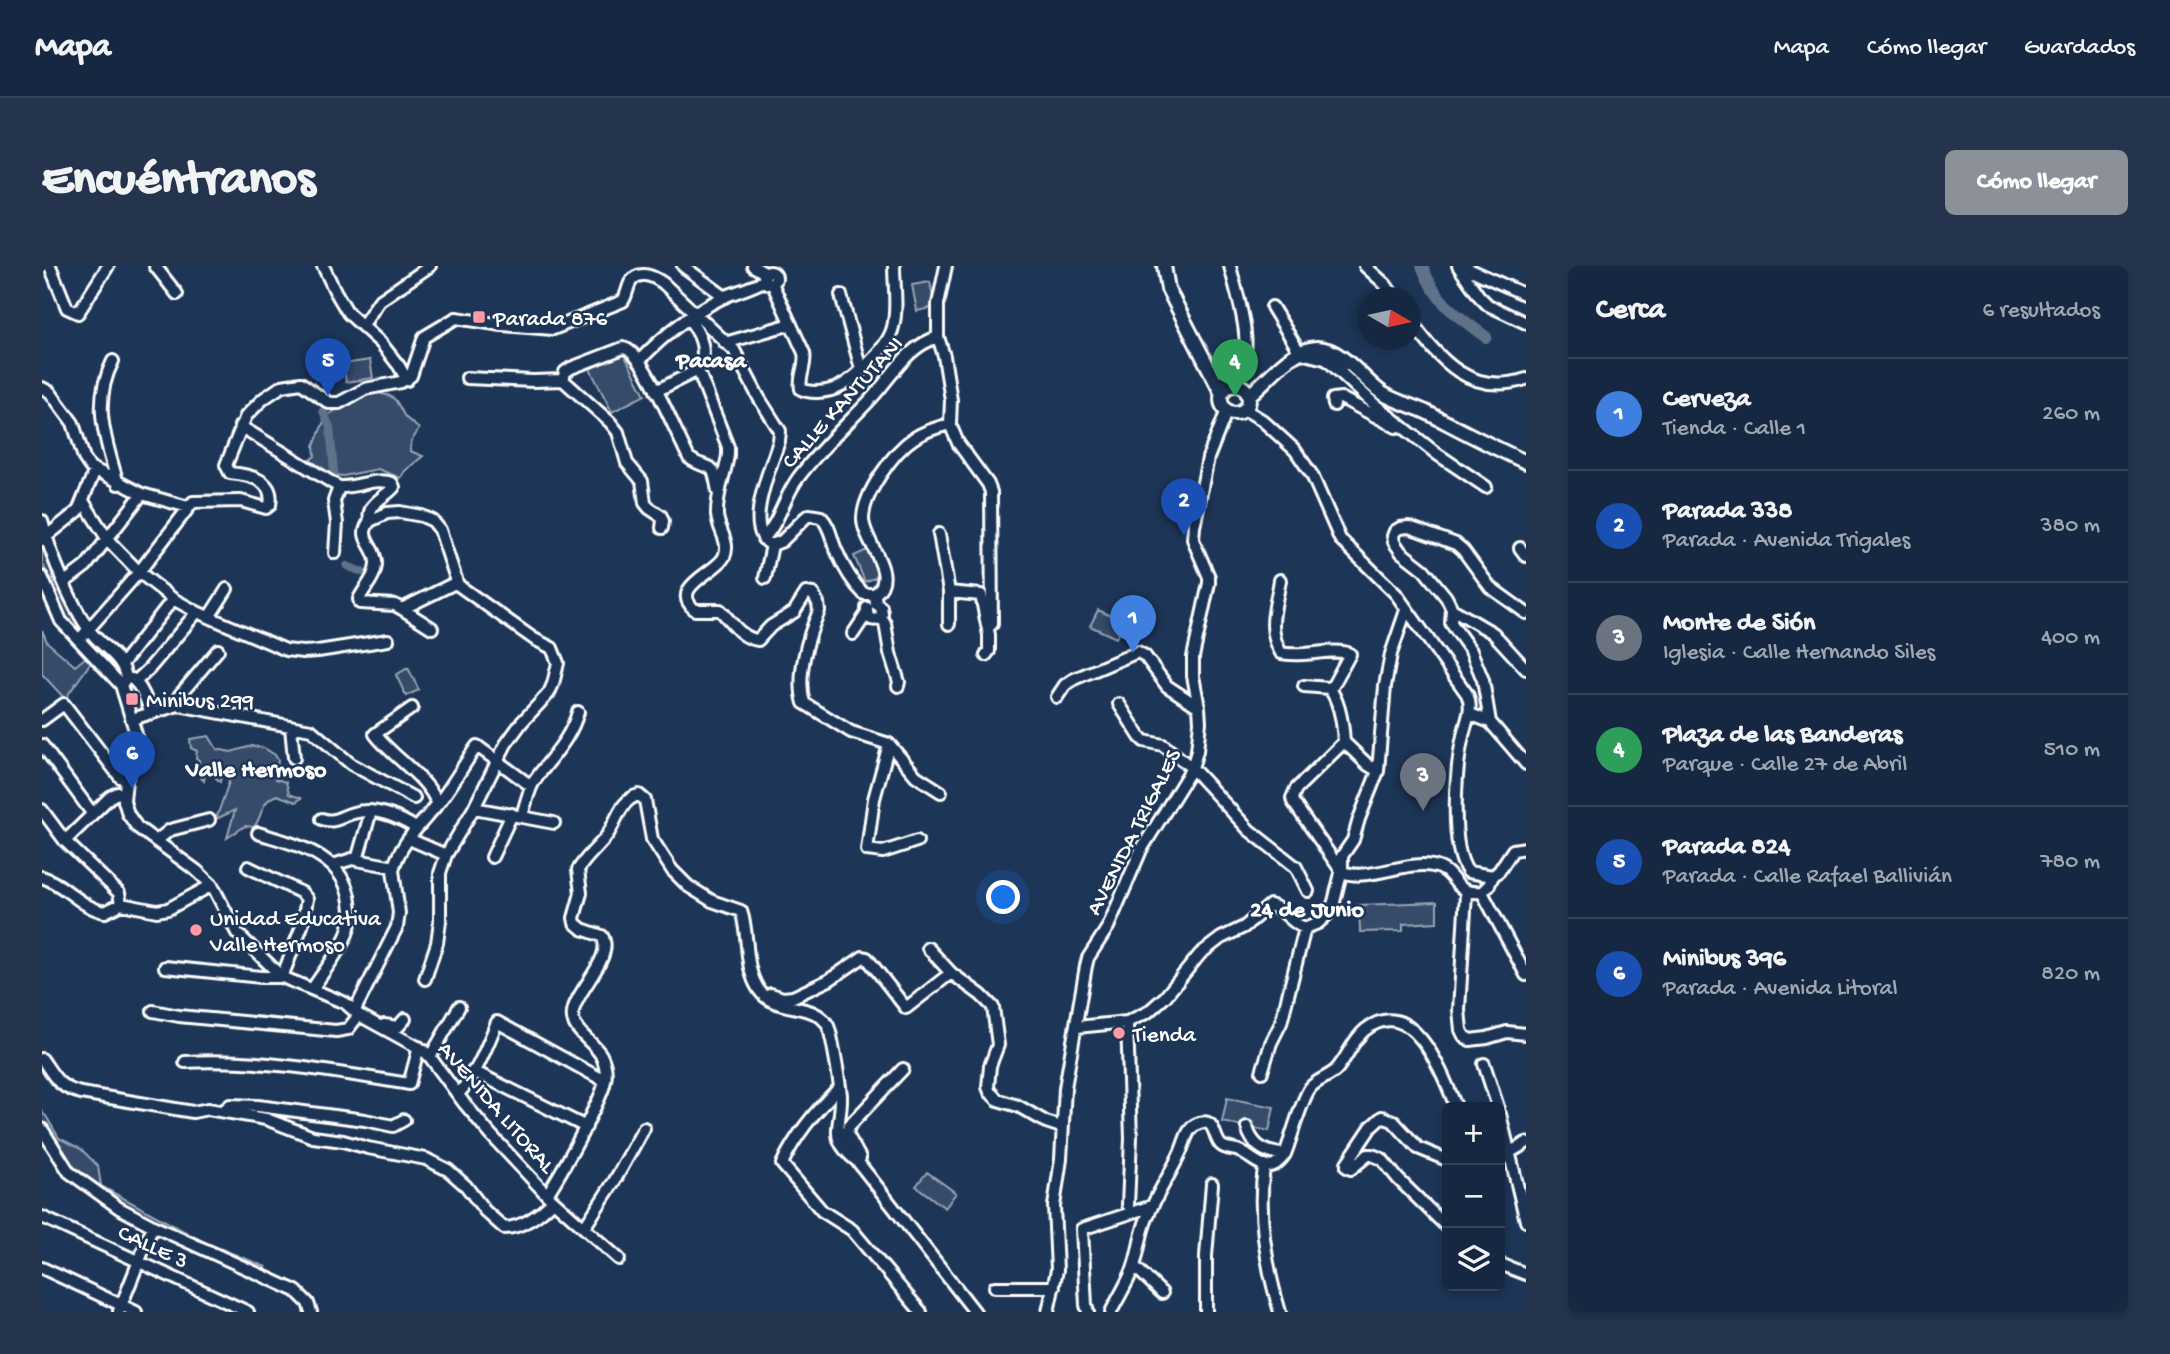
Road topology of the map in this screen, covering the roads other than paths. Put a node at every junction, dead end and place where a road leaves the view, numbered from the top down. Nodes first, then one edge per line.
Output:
1 (50, 266) edge
2 (108, 266) edge
3 (155, 266) edge
4 (323, 266) edge
5 (430, 266) edge
6 (683, 266) edge
7 (753, 266) edge
8 (894, 266) edge
9 (946, 266) edge
10 (1164, 266) edge
11 (1230, 266) edge
12 (1365, 266) edge
13 (1460, 266) edge
14 (768, 279) junction
15 (1387, 287) edge
16 (177, 294) dead end
17 (841, 295) dead end
18 (1526, 295) edge
19 (725, 297) junction
20 (1272, 307) dead end
21 (691, 315) junction
22 (1526, 323) edge
23 (791, 324) junction
24 (363, 325) junction
25 (1421, 334) edge
26 (939, 337) junction
27 (725, 343) junction
28 (1302, 353) junction
29 (1326, 354) junction
30 (640, 360) junction
31 (113, 361) dead end
32 (861, 369) junction
33 (698, 370) junction
34 (467, 378) dead end
35 (1526, 379) edge
36 (407, 380) junction
37 (563, 380) junction
38 (42, 388) edge
39 (1219, 389) junction
40 (656, 391) junction
41 (1248, 396) junction
42 (1334, 405) dead end
43 (1244, 409) junction
44 (1227, 411) junction
45 (950, 424) junction
46 (240, 426) junction
47 (1412, 433) junction
48 (1526, 462) edge
49 (95, 470) junction
50 (118, 484) junction
51 (340, 486) junction
52 (1486, 487) dead end
53 (142, 495) junction
54 (719, 495) junction
55 (83, 501) junction
56 (188, 507) junction
57 (42, 521) edge
58 (370, 521) junction
59 (662, 528) dead end
60 (939, 534) dead end
61 (44, 538) edge
62 (108, 540) junction
63 (767, 542) junction
64 (335, 553) dead end
65 (139, 572) junction
66 (42, 577) edge
67 (765, 578) dead end
68 (1280, 580) dead end
69 (65, 582) junction
70 (457, 582) junction
71 (227, 589) dead end
72 (46, 590) edge
73 (949, 592) junction
74 (173, 599) junction
75 (875, 599) junction
76 (402, 609) junction
77 (1452, 609) junction
78 (1406, 610) junction
79 (197, 612) junction
80 (867, 613) junction
81 (1526, 613) edge
82 (209, 617) junction
83 (881, 617) junction
84 (948, 624) dead end
85 (989, 626) junction
86 (432, 628) dead end
87 (89, 630) junction
88 (853, 634) dead end
89 (79, 640) junction
90 (388, 640) dead end
91 (218, 650) dead end
92 (986, 655) dead end
93 (122, 664) junction
94 (1526, 669) edge
95 (128, 682) junction
96 (898, 686) dead end
97 (1304, 686) dead end
98 (1331, 689) junction
99 (1057, 697) dead end
100 (42, 704) edge
101 (1119, 704) dead end
102 (178, 705) junction
103 (1199, 707) junction
104 (412, 708) dead end
105 (578, 712) dead end
106 (151, 714) junction
107 (1470, 714) junction
108 (47, 716) edge
109 (132, 719) junction
110 (1490, 722) junction
111 (291, 728) junction
112 (1344, 742) junction
113 (889, 744) junction
114 (42, 745) edge
115 (293, 758) dead end
116 (498, 761) junction
117 (1526, 764) edge
118 (1192, 768) junction
119 (1378, 771) junction
120 (126, 780) junction
121 (531, 786) junction
122 (942, 792) dead end
123 (123, 794) junction
124 (414, 798) dead end
125 (438, 804) junction
126 (474, 808) junction
127 (42, 810) edge
128 (371, 811) junction
129 (92, 813) junction
130 (517, 815) junction
131 (322, 819) dead end
132 (209, 820) dead end
133 (554, 823) dead end
134 (416, 828) junction
135 (258, 833) dead end
136 (409, 839) junction
137 (65, 841) junction
138 (156, 841) junction
139 (918, 841) dead end
140 (1526, 848) edge
141 (446, 855) junction
142 (492, 857) dead end
143 (357, 860) junction
144 (333, 865) junction
145 (248, 867) dead end
146 (394, 867) junction
147 (1342, 872) junction
148 (1493, 876) junction
149 (42, 877) edge
150 (212, 885) junction
151 (1308, 891) dead end
152 (1466, 892) junction
153 (1482, 892) junction
154 (121, 904) junction
155 (1305, 928) junction
156 (928, 948) dead end
157 (165, 967) dead end
158 (951, 973) junction
159 (1526, 975) edge
160 (282, 977) junction
161 (425, 979) dead end
162 (313, 988) junction
163 (759, 990) junction
164 (459, 1007) dead end
165 (153, 1011) dead end
166 (357, 1012) junction
167 (405, 1019) dead end
168 (1127, 1022) junction
169 (380, 1026) junction
170 (1077, 1027) junction
171 (1526, 1034) edge
172 (419, 1047) junction
173 (430, 1057) junction
174 (42, 1059) edge
175 (185, 1062) dead end
176 (1484, 1064) dead end
177 (903, 1069) dead end
178 (474, 1072) junction
179 (1262, 1072) dead end
180 (605, 1081) junction
181 (839, 1087) junction
182 (458, 1094) junction
183 (1454, 1102) edge
184 (1496, 1102) edge
185 (223, 1111) junction
186 (404, 1120) dead end
187 (586, 1127) junction
188 (1061, 1127) junction
189 (1247, 1127) dead end
190 (645, 1128) dead end
191 (43, 1132) edge
192 (1526, 1143) edge
193 (1505, 1151) edge
194 (1285, 1154) junction
195 (1442, 1158) edge
196 (858, 1162) junction
197 (1264, 1167) junction
198 (1213, 1184) dead end
199 (550, 1198) junction
200 (1128, 1205) dead end
201 (1152, 1206) junction
202 (42, 1217) edge
203 (1526, 1221) edge
204 (1442, 1222) edge
205 (153, 1226) junction
206 (583, 1228) junction
207 (619, 1259) dead end
208 (138, 1260) junction
209 (1134, 1266) junction
210 (1505, 1266) edge
211 (42, 1268) edge
212 (1526, 1274) edge
213 (995, 1287) dead end
214 (1054, 1287) junction
215 (1162, 1293) dead end
216 (120, 1309) edge
217 (136, 1312) edge
218 (248, 1312) edge
219 (311, 1312) edge
220 (921, 1312) edge
221 (975, 1312) edge
222 (1048, 1312) edge
223 (1088, 1312) edge
224 (1111, 1312) edge
225 (1206, 1312) edge
226 (1280, 1312) edge

1 - 2 street
3 - 16 street
4 - 24 street
5 - 24 street
6 - 19 street
7 - 14 street
8 - 32 street
9 - 26 street
10 - 39 main road
11 - 39 street
12 - 15 street
13 - 18 street
13 - 22 street
14 - 19 street
14 - 23 street
17 - 32 street
19 - 21 street
20 - 28 street
21 - 27 street
21 - 30 street
21 - 33 street
21 - 36 street
23 - 27 street
23 - 32 street
24 - 36 street
25 - 35 street
26 - 45 street
26 - 63 street, CALLE KANTUTANI
27 - 63 street
28 - 29 main road
28 - 41 main road
29 - 47 street
29 - 48 main road
30 - 37 street
30 - 40 street
31 - 50 street
33 - 40 street
33 - 54 street
34 - 37 street
36 - 46 street
37 - 59 street
38 - 49 street
39 - 41 main road
39 - 44 main road
40 - 54 street
41 - 43 main road
42 - 47 street
43 - 44 main road
43 - 78 street
44 - 103 street, AVENIDA TRIGALES
45 - 75 street
45 - 85 street
46 - 51 street
46 - 56 street
47 - 52 street
49 - 50 street
49 - 55 street
50 - 53 street
51 - 58 street
51 - 64 street
53 - 56 street
53 - 62 street
54 - 113 street
55 - 61 street
55 - 62 street
56 - 65 street
57 - 61 street
58 - 70 street
58 - 76 street
60 - 73 street
61 - 69 street
62 - 65 street
62 - 69 street
63 - 67 street
63 - 75 street
65 - 74 street
65 - 87 street
66 - 72 street
68 - 98 street
69 - 87 street
70 - 76 street
70 - 116 street
71 - 82 street
72 - 89 street
73 - 84 street
73 - 85 street
74 - 79 street
74 - 93 street
75 - 80 street
75 - 83 street
76 - 86 street
77 - 81 street
77 - 94 street
77 - 110 street
78 - 107 street
78 - 119 street
79 - 82 street
79 - 95 street
80 - 83 street
80 - 88 street
82 - 90 street
83 - 96 street
85 - 92 street
87 - 89 street
87 - 93 street
89 - 95 street
91 - 102 street
93 - 95 street
95 - 106 street
95 - 109 street
97 - 98 street
98 - 112 street
99 - 103 street
100 - 108 street
101 - 118 street
102 - 106 street
102 - 111 street
103 - 118 street, AVENIDA TRIGALES
104 - 125 street
105 - 121 street
106 - 109 street
107 - 110 street
107 - 148 street
108 - 120 street
109 - 120 street
110 - 117 street
111 - 115 street
111 - 124 street
112 - 119 street
112 - 147 street
113 - 122 street
113 - 139 street
114 - 129 street
116 - 121 street
116 - 125 street
116 - 126 street
118 - 151 street
118 - 170 street, AVENIDA TRIGALES
119 - 147 street
120 - 123 street
121 - 130 street
123 - 129 street
123 - 138 street, AVENIDA LITORAL
125 - 134 street
126 - 130 street
126 - 141 street
127 - 137 street
128 - 131 street
128 - 134 street
128 - 143 street
129 - 137 street
130 - 133 street
130 - 142 street
132 - 138 street
134 - 136 street
135 - 144 street
136 - 141 street
136 - 146 street
137 - 154 street
138 - 150 street, AVENIDA LITORAL
140 - 148 street
141 - 161 street
143 - 144 street
143 - 146 street
144 - 162 street
145 - 160 street
146 - 166 street
147 - 152 street
147 - 155 street
148 - 153 street
149 - 154 street
150 - 154 street
150 - 160 street, AVENIDA LITORAL
152 - 153 street
152 - 171 street
153 - 159 street
155 - 168 street
155 - 179 street
156 - 158 street
157 - 160 street
158 - 163 street
158 - 188 street
160 - 162 street, AVENIDA LITORAL
162 - 166 street, AVENIDA LITORAL
163 - 180 street
163 - 181 street
164 - 173 street
165 - 166 street
166 - 169 street, AVENIDA LITORAL
167 - 169 street
168 - 170 street
168 - 200 street
169 - 172 street, AVENIDA LITORAL
170 - 188 street, AVENIDA TRIGALES
172 - 173 street, AVENIDA LITORAL
172 - 175 street
173 - 182 street, AVENIDA LITORAL
174 - 185 street
176 - 184 street
177 - 196 street
178 - 180 street
178 - 182 street
178 - 187 street
180 - 187 street
181 - 196 street
181 - 220 street
182 - 199 street, AVENIDA LITORAL
183 - 194 street
185 - 186 street
185 - 199 street
187 - 199 street
188 - 214 street, AVENIDA TRIGALES
189 - 194 street
190 - 206 street
191 - 205 street
192 - 193 street
193 - 203 street
194 - 197 street
195 - 204 street
196 - 221 street
197 - 201 street
197 - 226 street
198 - 225 street
199 - 206 street, AVENIDA LITORAL
201 - 209 street
201 - 223 street
202 - 208 street, CALLE 3
205 - 208 street
205 - 219 street
206 - 207 street, AVENIDA LITORAL
208 - 216 street
208 - 218 street, CALLE 3
209 - 215 street
209 - 224 street
210 - 212 street
211 - 216 street
213 - 214 street
214 - 222 street, AVENIDA TRIGALES
216 - 217 street

